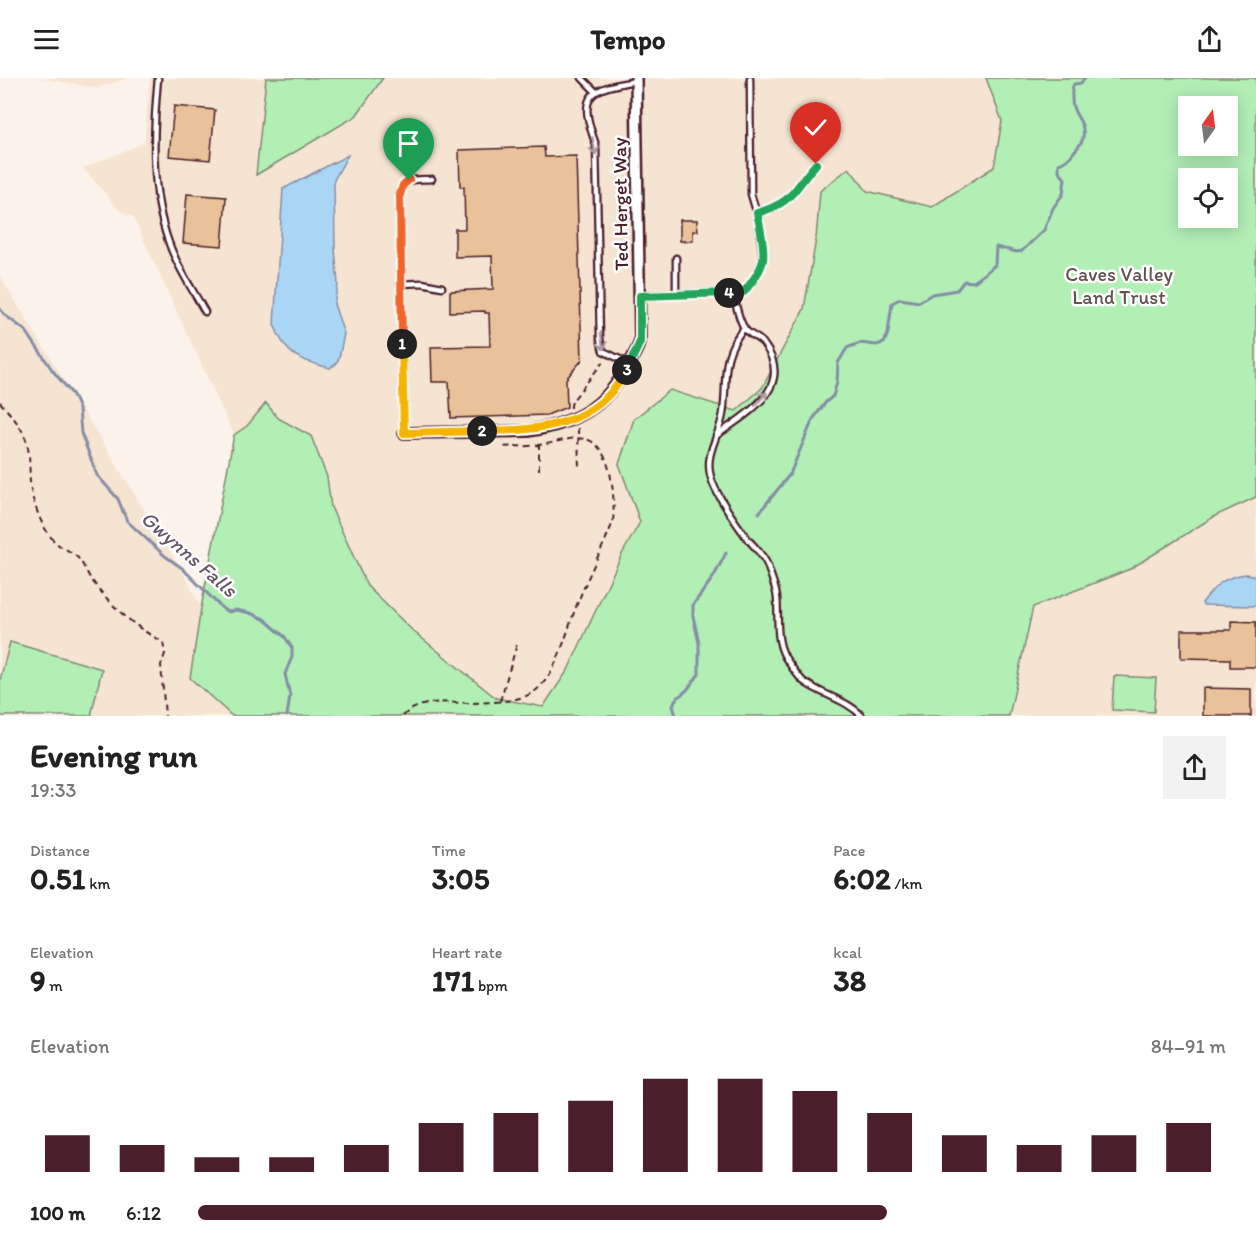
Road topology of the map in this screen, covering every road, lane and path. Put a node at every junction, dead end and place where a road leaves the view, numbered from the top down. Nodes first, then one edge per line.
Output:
1 (158, 78) edge
2 (582, 78) edge
3 (750, 78) edge
4 (636, 80) edge
5 (596, 92) junction
6 (816, 164) dead end
7 (432, 179) dead end
8 (757, 213) junction
9 (676, 258) dead end
10 (400, 284) junction
11 (442, 287) dead end
12 (734, 293) junction
13 (676, 295) junction
14 (640, 296) junction
15 (206, 312) dead end
16 (744, 328) junction
17 (630, 364) junction
18 (0, 402) edge
19 (404, 433) joint
20 (716, 436) junction
21 (539, 445) junction
22 (501, 447) dead end
23 (539, 470) dead end
24 (517, 644) dead end
25 (500, 701) junction
26 (165, 716) edge
27 (403, 716) edge
28 (862, 716) edge

1 - 15 lane
2 - 5 lane
3 - 8 lane
4 - 5 lane
4 - 14 street, Ted Herget Way
5 -> 17 lane
6 - 8 lane
7 - 10 lane
8 - 12 lane
9 - 13 lane
10 - 11 lane
10 - 19 lane
12 - 13 lane
12 - 16 lane
13 - 14 lane
14 - 17 street, Ted Herget Way
16 - 20 lane
20 -> 16 lane
17 - 19 street, Ted Herget Way
18 - 26 path
20 - 28 lane
21 - 22 path
21 - 23 path
21 - 25 path
24 - 25 path
25 - 27 path

